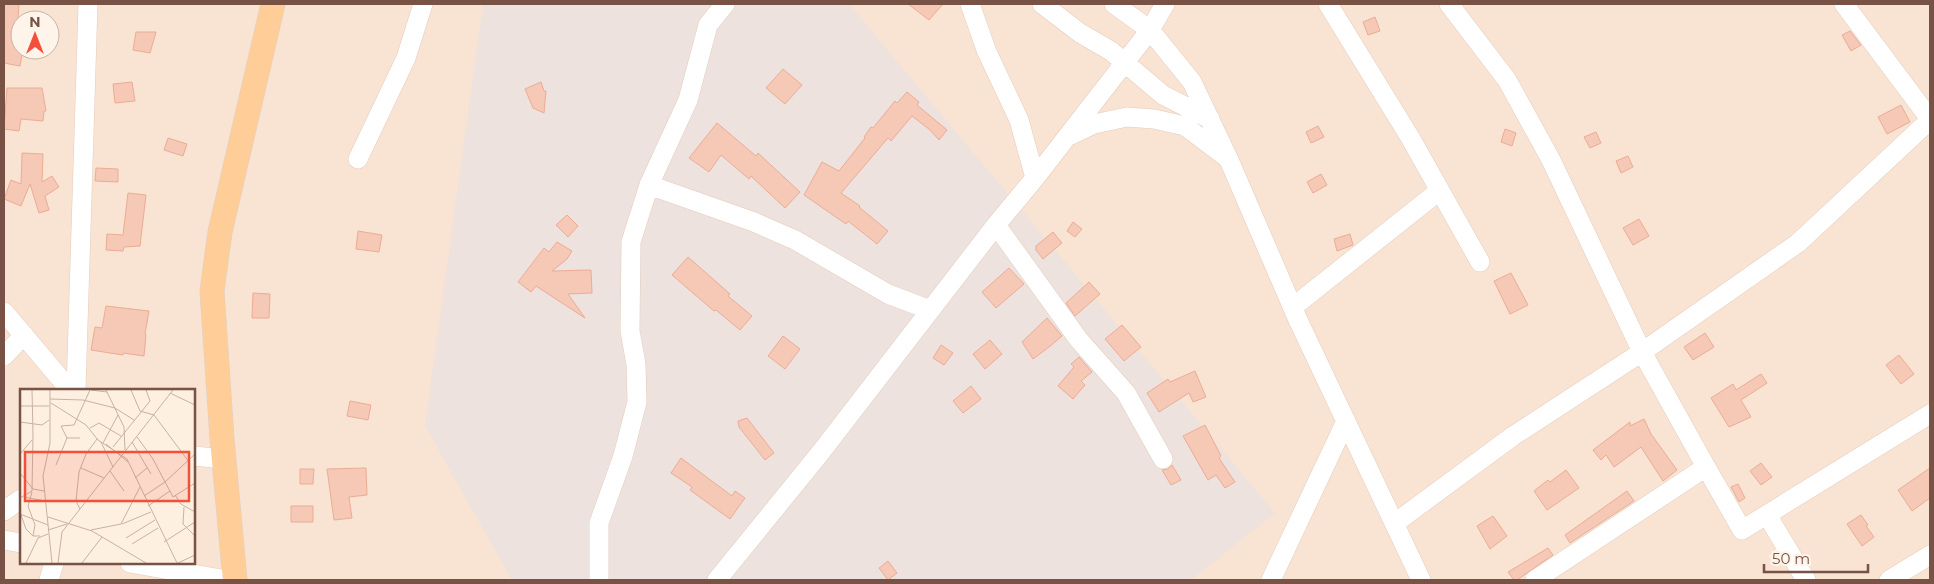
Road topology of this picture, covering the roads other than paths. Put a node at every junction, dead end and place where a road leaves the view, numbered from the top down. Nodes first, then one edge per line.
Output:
1 (88, 4) edge
2 (273, 4) edge
3 (423, 4) edge
4 (724, 4) edge
5 (970, 4) edge
6 (1042, 4) edge
7 (1114, 4) edge
8 (1165, 4) edge
9 (1328, 4) edge
10 (1449, 4) edge
11 (1844, 4) edge
12 (1150, 30) junction
13 (1125, 62) junction
14 (1210, 119) junction
15 (1930, 119) edge
16 (1068, 137) junction
17 (358, 159) dead end
18 (1229, 160) junction
19 (1035, 178) junction
20 (649, 185) junction
21 (1439, 191) junction
22 (996, 225) junction
23 (1480, 262) dead end
24 (1293, 307) junction
25 (930, 310) junction
26 (4, 312) edge
27 (24, 335) junction
28 (1642, 352) junction
29 (4, 356) edge
30 (69, 389) edge
31 (76, 389) edge
32 (1930, 414) edge
33 (1346, 421) junction
34 (195, 456) edge
35 (224, 458) junction
36 (1163, 459) dead end
37 (1706, 467) junction
38 (20, 500) edge
39 (4, 511) edge
40 (1767, 515) junction
41 (1395, 523) junction
42 (4, 540) edge
43 (20, 543) edge
44 (1930, 555) edge
45 (54, 564) edge
46 (136, 564) edge
47 (49, 580) edge
48 (227, 580) edge
49 (235, 580) edge
50 (599, 580) edge
51 (717, 580) edge
52 (1271, 580) edge
53 (1421, 580) edge
54 (1535, 580) edge
55 (1806, 580) edge
56 (1889, 580) edge

1 - 31 street
2 - 35 main road
3 - 17 street
4 - 20 street
5 - 19 street
6 - 13 street
7 - 12 street
8 - 12 street
9 - 21 street
10 - 28 street
11 - 15 street
12 - 13 street
12 - 14 street
13 - 14 street
13 - 16 street
14 - 18 street
15 - 28 street
16 - 18 street
16 - 19 street
18 - 24 street
19 - 22 street
20 - 25 street
20 - 50 street
21 - 23 street
21 - 24 street
22 - 25 street
22 - 36 street
24 - 33 street
25 - 51 street
26 - 27 street
27 - 29 street
27 - 30 street
28 - 37 street
28 - 41 street
32 - 40 street
33 - 41 street
33 - 52 street
34 - 35 street
35 - 49 main road
37 - 40 street
37 - 54 street
38 - 39 street
40 - 55 street
41 - 53 street
42 - 43 street
44 - 56 street
45 - 47 street
46 - 48 street

